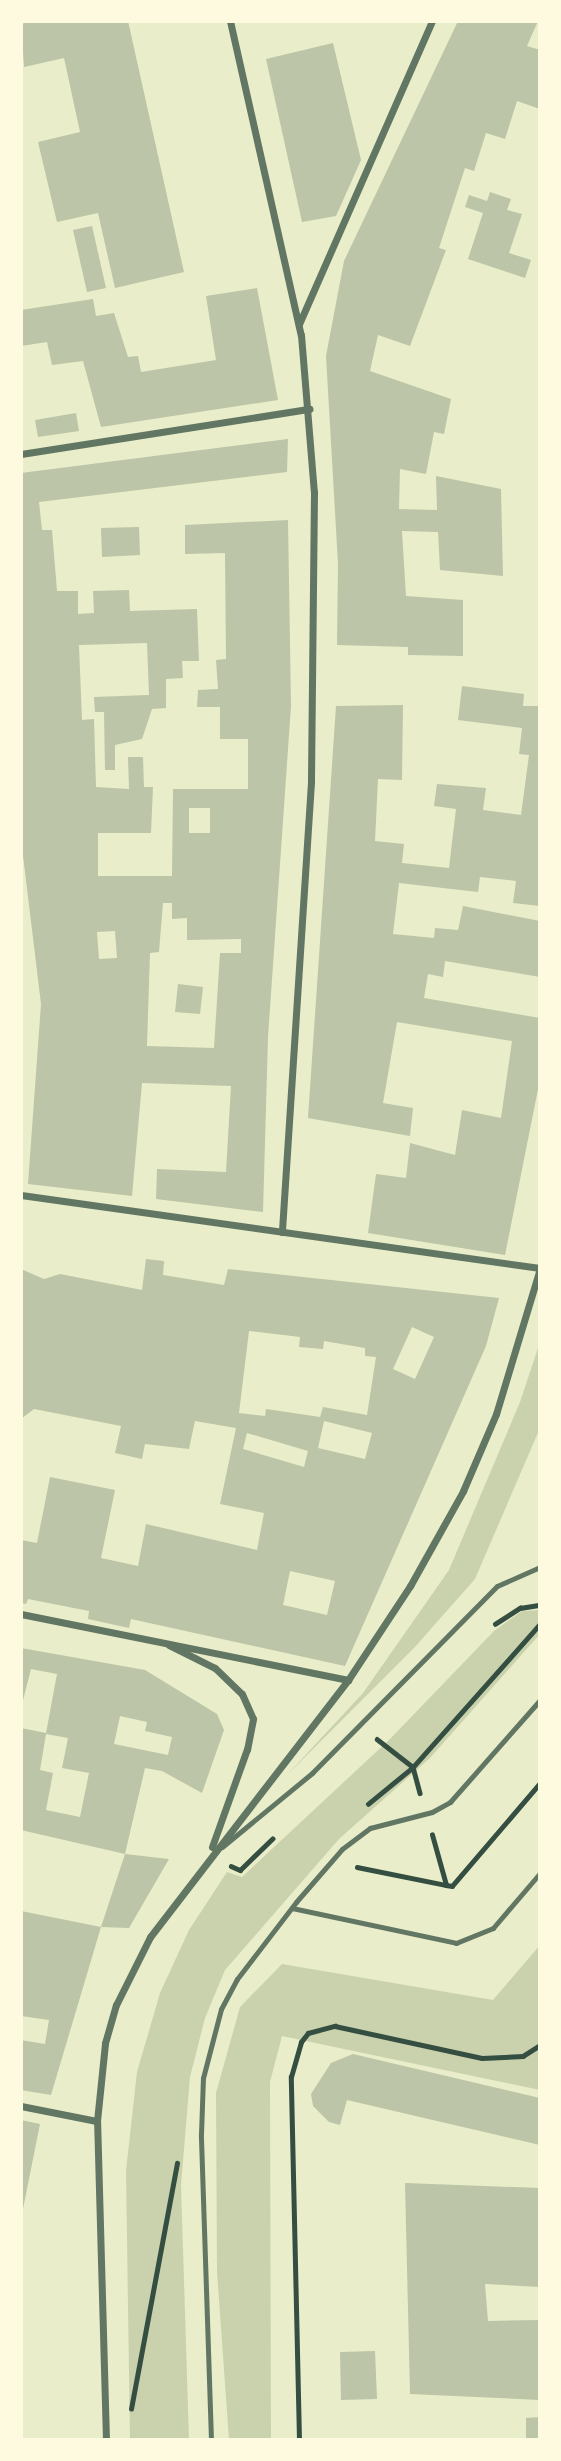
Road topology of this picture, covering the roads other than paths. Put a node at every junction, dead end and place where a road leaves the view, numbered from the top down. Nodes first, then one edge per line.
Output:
1 (230, 21) edge
2 (432, 21) edge
3 (299, 324) junction
4 (310, 409) junction
5 (21, 454) edge
6 (21, 1195) edge
7 (282, 1232) junction
8 (540, 1268) edge
9 (540, 1567) edge
10 (21, 1614) edge
11 (159, 1640) junction
12 (348, 1680) junction
13 (540, 1700) edge
14 (208, 1857) junction
15 (540, 1873) edge
16 (292, 1908) junction
17 (21, 2106) edge
18 (97, 2121) junction
19 (106, 2440) edge
20 (212, 2440) edge

1 - 3 street
2 - 3 street
3 - 4 street
4 - 5 street
4 - 7 street
6 - 7 street
7 - 8 street
8 - 12 street
9 - 14 lane
10 - 11 street
11 - 12 street
11 - 14 street
12 - 14 street
13 - 16 lane
14 - 18 street
15 - 16 lane
16 - 20 lane
17 - 18 street
18 - 19 street

